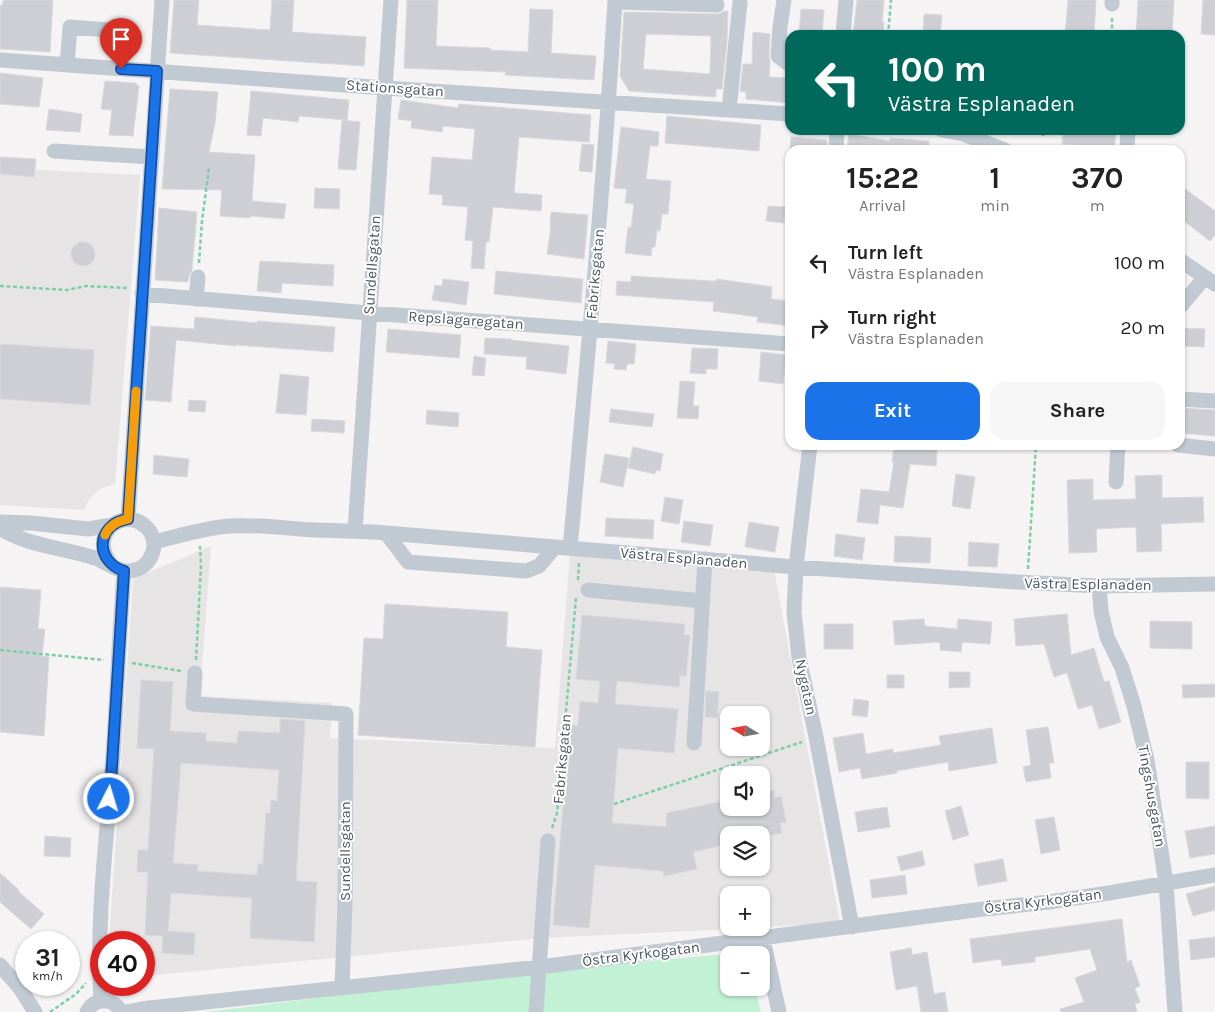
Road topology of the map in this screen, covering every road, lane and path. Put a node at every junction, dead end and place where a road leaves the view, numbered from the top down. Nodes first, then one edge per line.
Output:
1 (162, 0) edge
2 (391, 0) edge
3 (784, 0) edge
4 (846, 0) edge
5 (891, 0) edge
6 (615, 1) edge
7 (740, 2) dead end
8 (717, 4) dead end
9 (843, 30) edge
10 (888, 30) edge
11 (122, 31) dead end
12 (0, 60) edge
13 (785, 62) edge
14 (67, 65) junction
15 (157, 71) junction
16 (385, 88) junction
17 (609, 102) junction
18 (729, 110) junction
19 (785, 114) edge
20 (966, 135) edge
21 (992, 145) edge
22 (54, 151) dead end
23 (152, 157) junction
24 (209, 168) dead end
25 (1185, 263) edge
26 (198, 277) joint
27 (1210, 280) edge
28 (0, 286) edge
29 (143, 292) junction
30 (196, 299) junction
31 (1185, 302) edge
32 (369, 313) junction
33 (591, 330) junction
34 (785, 344) edge
35 (1185, 399) edge
36 (1215, 401) edge
37 (1185, 446) edge
38 (1215, 448) edge
39 (809, 450) edge
40 (1036, 450) edge
41 (1118, 450) edge
42 (1116, 482) dead end
43 (128, 519) junction
44 (0, 522) edge
45 (112, 525) junction
46 (0, 529) edge
47 (355, 531) junction
48 (199, 532) junction
49 (386, 533) junction
50 (154, 542) junction
51 (568, 548) junction
52 (705, 560) junction
53 (796, 567) junction
54 (117, 568) junction
55 (1027, 583) junction
56 (1215, 584) edge
57 (1099, 586) junction
58 (581, 592) junction
59 (703, 601) junction
60 (0, 650) edge
61 (118, 661) junction
62 (196, 673) junction
63 (816, 737) junction
64 (694, 743) dead end
65 (614, 804) dead end
66 (548, 841) joint
67 (1215, 875) edge
68 (1166, 883) junction
69 (852, 926) junction
70 (102, 931) edge
71 (763, 939) junction
72 (0, 965) edge
73 (540, 967) junction
74 (90, 978) edge
75 (342, 988) junction
76 (101, 996) edge
77 (101, 1000) junction
78 (35, 1012) edge
79 (50, 1012) edge
80 (87, 1012) edge
81 (121, 1012) edge
82 (126, 1012) edge
83 (536, 1012) edge
84 (779, 1012) edge
85 (1176, 1012) edge

1 - 15 street
2 - 16 street, Sundellsgatan
3 - 13 street
4 - 9 street
5 - 10 path
6 - 8 street
6 - 17 street, Fabriksgatan
7 - 18 street
11 - 14 street
12 - 14 street, Stationsgatan
14 - 15 street, Stationsgatan
15 - 16 street, Stationsgatan
15 - 23 street
16 - 17 street, Stationsgatan
16 - 32 street, Sundellsgatan
17 - 18 street, Stationsgatan
17 - 33 street, Fabriksgatan
18 - 19 street, Stationsgatan
20 - 21 street
22 - 23 street
23 - 29 street
24 - 26 path
25 - 27 street
26 - 30 street
27 - 31 street
28 - 29 path
29 - 30 street, Repslagaregatan
29 - 43 street
30 - 32 street, Repslagaregatan
32 - 33 street, Repslagaregatan
32 - 47 street, Sundellsgatan
33 - 34 street, Repslagaregatan
33 - 51 street, Fabriksgatan
35 - 36 street
37 - 38 street
39 - 53 street, Nygatan
40 - 55 path
41 - 42 street
43 - 45 street
43 - 50 street
44 - 45 street
45 - 54 street
46 - 54 street
47 - 48 street, Västra Esplanaden
47 - 49 street, Västra Esplanaden
48 - 50 street, Västra Esplanaden
48 - 62 path
49 - 51 street, Västra Esplanaden
49 - 51 street
50 - 54 street
51 - 52 street, Västra Esplanaden
51 - 58 path, Fabriksgatan
52 - 53 street, Västra Esplanaden
52 - 59 street
53 - 55 street, Västra Esplanaden
53 - 63 street, Nygatan
54 - 61 street
55 - 57 street, Västra Esplanaden
56 - 57 street, Västra Esplanaden
57 - 68 street, Tingshusgatan
58 - 59 street
58 - 66 path, Fabriksgatan
59 - 64 street
60 - 61 path
61 - 62 path
61 - 70 street
62 - 75 street, Sundellsgatan
63 - 65 path
63 - 69 street, Nygatan
66 - 73 street
67 - 68 street, Östra Kyrkogatan
68 - 69 street, Östra Kyrkogatan
68 - 85 street, Tingshusgatan
69 - 71 street, Östra Kyrkogatan
71 - 73 street, Östra Kyrkogatan
71 - 84 street
72 - 78 street
73 - 75 street, Östra Kyrkogatan
73 - 83 street
74 - 79 path
75 - 82 street, Östra Kyrkogatan
76 - 77 street
77 - 80 street
77 - 81 street

